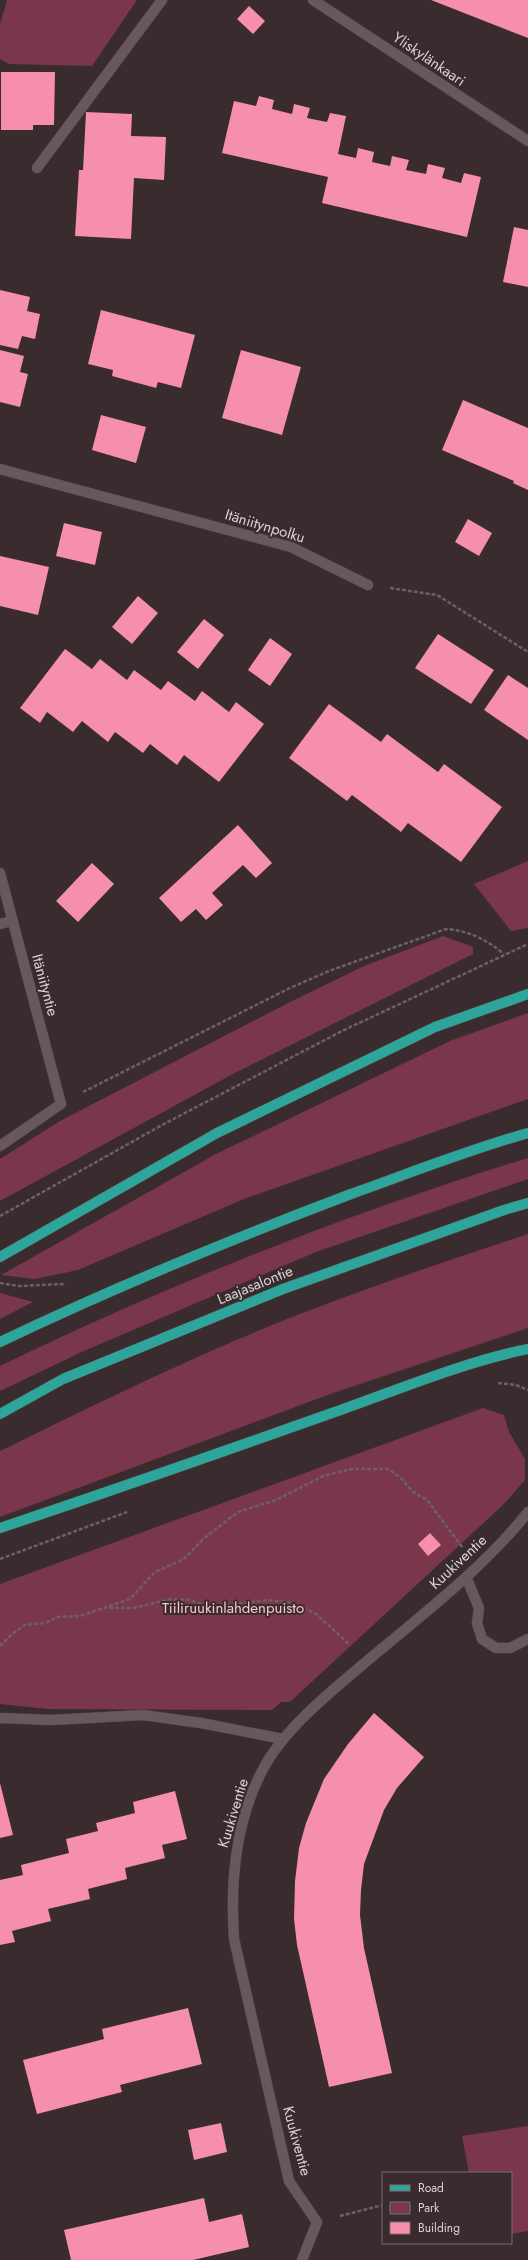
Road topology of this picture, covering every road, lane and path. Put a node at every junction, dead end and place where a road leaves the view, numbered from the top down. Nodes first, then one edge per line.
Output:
1 (162, 0) edge
2 (313, 0) edge
3 (528, 142) edge
4 (37, 168) dead end
5 (0, 469) edge
6 (368, 585) joint
7 (528, 652) edge
8 (0, 873) edge
9 (12, 921) junction
10 (0, 924) edge
11 (528, 944) edge
12 (504, 954) junction
13 (528, 994) edge
14 (61, 1104) junction
15 (528, 1133) edge
16 (0, 1146) edge
17 (528, 1203) edge
18 (0, 1216) edge
19 (0, 1257) edge
20 (0, 1342) edge
21 (528, 1349) edge
22 (0, 1414) edge
23 (528, 1512) edge
24 (0, 1528) edge
25 (479, 1565) junction
26 (466, 1577) junction
27 (106, 1608) junction
28 (528, 1639) edge
29 (0, 1646) edge
30 (367, 1661) junction
31 (0, 1718) edge
32 (283, 1739) junction
33 (382, 2206) edge
34 (316, 2222) junction
35 (302, 2260) edge

1 - 4 street
2 - 3 street, Yliskylänkaari
5 - 6 street, Itäniitynpolku
6 - 7 path
8 - 9 street, Itäniityntie
9 - 10 street
9 - 14 street, Itäniityntie
11 - 12 path
12 - 14 path
12 - 18 path
13 - 19 main road
14 - 16 street
15 - 20 main road
17 - 22 main road, Laajasalontie
21 - 24 main road
23 - 25 street, Kuukiventie
25 - 26 street, Kuukiventie
25 - 27 path
26 - 28 street
26 - 30 street, Kuukiventie
27 - 29 path
27 - 30 path
30 - 32 street, Kuukiventie
31 - 32 street
32 - 34 street, Kuukiventie
33 - 34 path
34 - 35 street

